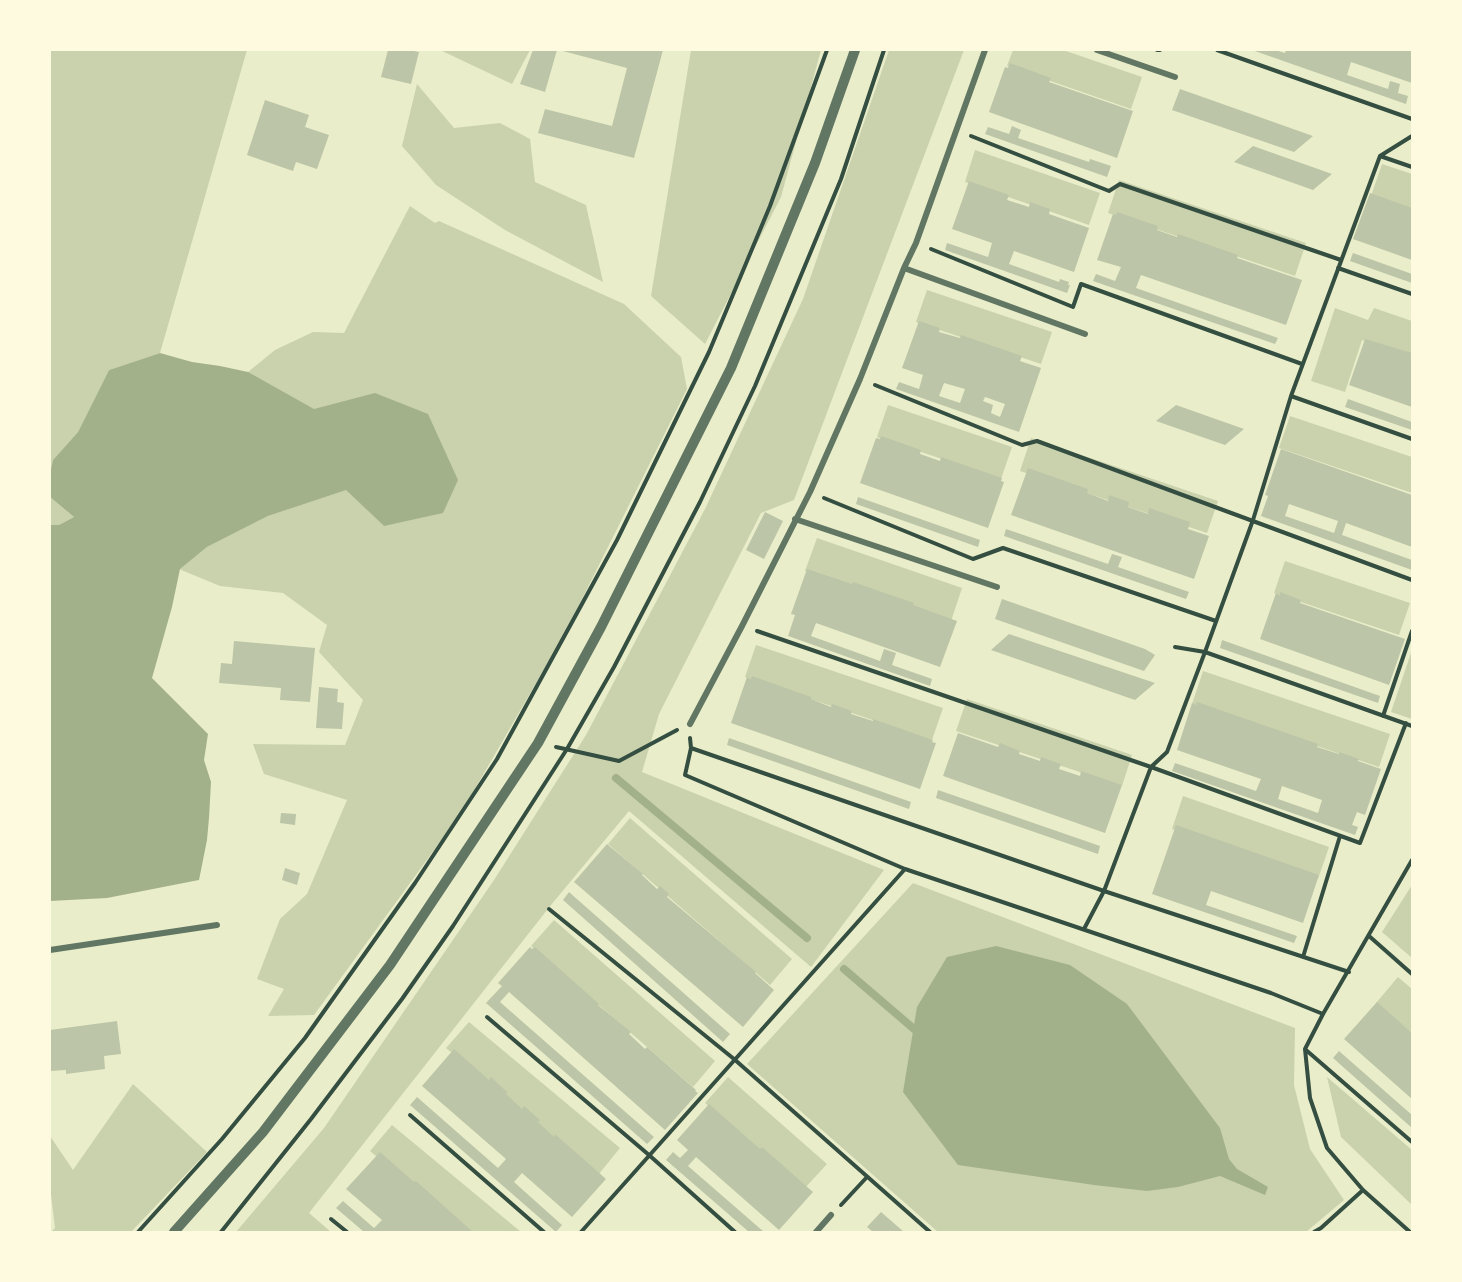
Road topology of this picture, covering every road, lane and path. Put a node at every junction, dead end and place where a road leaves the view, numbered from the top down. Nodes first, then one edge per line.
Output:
1 (827, 50) edge
2 (855, 50) edge
3 (986, 50) edge
4 (1097, 50) edge
5 (1217, 50) edge
6 (1175, 77) dead end
7 (1413, 120) edge
8 (957, 130) junction
9 (1413, 136) edge
10 (1380, 156) junction
11 (1413, 167) edge
12 (916, 243) junction
13 (1341, 260) junction
14 (904, 268) junction
15 (1338, 268) junction
16 (1413, 294) edge
17 (1084, 334) dead end
18 (1302, 364) junction
19 (860, 379) junction
20 (1291, 396) junction
21 (1413, 439) edge
22 (810, 492) junction
23 (795, 519) junction
24 (1252, 520) junction
25 (1413, 580) edge
26 (997, 587) dead end
27 (1216, 621) junction
28 (742, 626) junction
29 (1413, 632) edge
30 (1175, 647) dead end
31 (1205, 652) junction
32 (1383, 716) junction
33 (1406, 723) junction
34 (690, 724) junction
35 (1413, 726) edge
36 (509, 736) junction
37 (538, 743) junction
38 (691, 748) junction
39 (1151, 767) junction
40 (1340, 836) junction
41 (1413, 860) edge
42 (905, 869) junction
43 (1104, 891) junction
44 (549, 909) dead end
45 (217, 925) dead end
46 (1084, 929) junction
47 (1369, 936) junction
48 (50, 950) edge
49 (1302, 957) junction
50 (1349, 972) junction
51 (1413, 974) edge
52 (1323, 1014) junction
53 (487, 1017) dead end
54 (1305, 1049) junction
55 (734, 1059) junction
56 (410, 1115) dead end
57 (1413, 1142) edge
58 (649, 1155) junction
59 (867, 1177) junction
60 (1362, 1190) junction
61 (831, 1215) joint
62 (331, 1219) dead end
63 (138, 1233) edge
64 (174, 1233) edge
65 (347, 1233) edge
66 (544, 1233) edge
67 (581, 1233) edge
68 (735, 1233) edge
69 (816, 1233) edge
70 (930, 1233) edge
71 (1314, 1233) edge
72 (1410, 1233) edge

1 - 36 path
2 - 37 street
3 - 8 street
4 - 6 street
5 - 7 path
8 - 12 street
8 - 13 path
9 - 10 path
10 - 11 path
10 - 13 path
12 - 14 street
12 - 18 path
13 - 15 path
14 - 17 street
14 - 19 street
15 - 16 path
15 - 18 path
18 - 20 path
19 - 22 street
19 - 24 path
20 - 21 path
20 - 24 path
22 - 23 street
22 - 27 path
23 - 26 street
23 - 28 street
24 - 25 path
24 - 27 path
27 - 31 path
28 - 34 street
28 - 39 path
29 - 32 path
30 - 31 path
31 - 32 path
31 - 39 path
32 - 33 path
33 - 35 path
33 - 40 path
34 - 37 path
34 - 38 path
36 - 37 path
36 - 63 path
37 - 64 street
38 - 42 path
38 - 43 path
39 - 40 path
39 - 43 path
40 - 49 path
41 - 47 path
42 - 46 path
42 - 55 path
43 - 46 path
43 - 49 path
44 - 55 path
45 - 48 street
46 - 52 path
47 - 50 path
47 - 51 path
49 - 50 path
50 - 52 path
52 - 54 path
53 - 58 path
54 - 57 path
54 - 60 path
55 - 58 path
55 - 59 path
56 - 66 path
58 - 67 path
58 - 68 path
59 - 61 path
59 - 70 path
60 - 71 path
60 - 72 path
61 - 69 street
62 - 65 path

